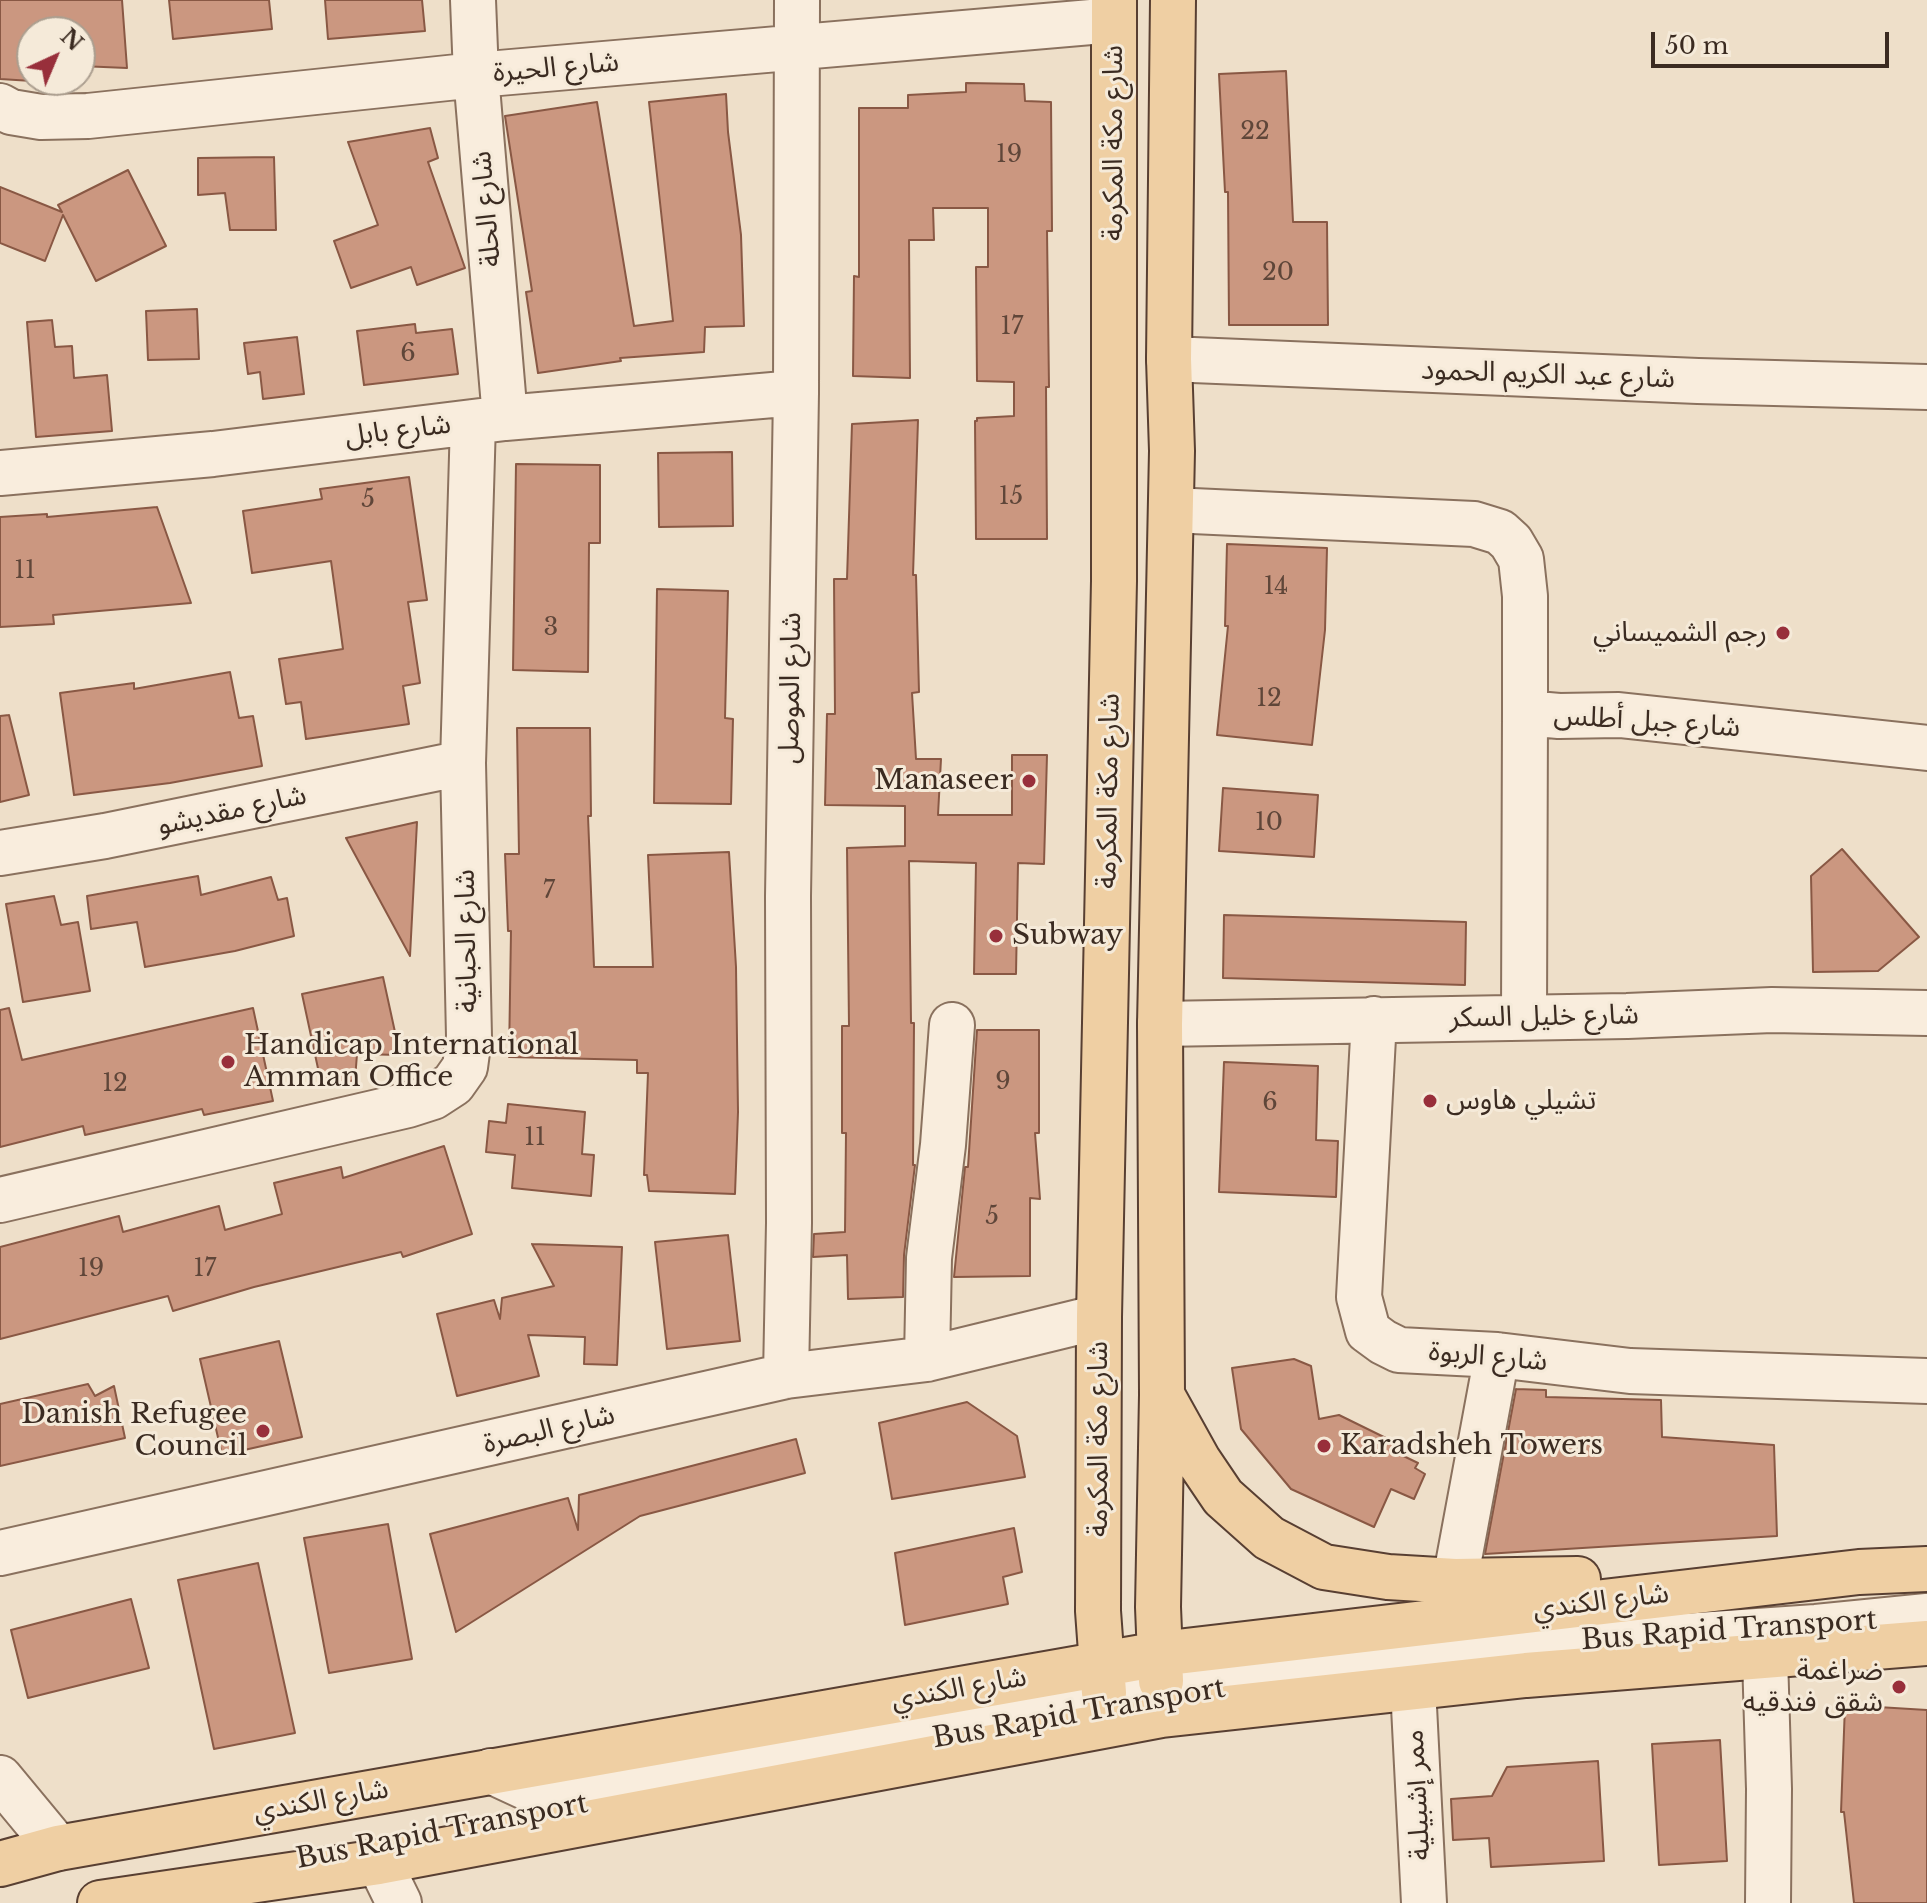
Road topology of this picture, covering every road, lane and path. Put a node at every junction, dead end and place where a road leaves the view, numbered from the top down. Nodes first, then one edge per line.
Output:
1 (473, 0) edge
2 (797, 0) edge
3 (1173, 0) edge
4 (1114, 10) edge
5 (798, 48) junction
6 (476, 75) junction
7 (0, 106) edge
8 (1169, 359) junction
9 (1927, 387) edge
10 (796, 393) junction
11 (489, 420) junction
12 (0, 473) edge
13 (1171, 510) junction
14 (1525, 713) junction
15 (1927, 748) edge
16 (463, 763) junction
17 (0, 853) edge
18 (1927, 1013) edge
19 (1524, 1017) junction
20 (1374, 1019) junction
21 (1160, 1024) junction
22 (952, 1025) dead end
23 (0, 1200) edge
24 (1099, 1317) junction
25 (1497, 1355) junction
26 (927, 1359) junction
27 (786, 1376) junction
28 (1927, 1381) edge
29 (1162, 1395) junction
30 (0, 1553) edge
31 (1927, 1569) edge
32 (1455, 1581) junction
33 (1724, 1588) junction
34 (1927, 1616) edge
35 (1927, 1627) edge
36 (1927, 1643) edge
37 (1765, 1657) junction
38 (1413, 1687) junction
39 (1161, 1688) junction
40 (1105, 1698) junction
41 (0, 1778) edge
42 (0, 1848) edge
43 (58, 1848) junction
44 (379, 1862) junction
45 (0, 1864) edge
46 (246, 1882) junction
47 (100, 1903) edge
48 (399, 1903) edge
49 (1424, 1903) edge
50 (1768, 1903) edge

1 - 6 street, شارع الحلة
2 - 5 street, شارع الموصل
3 - 8 main road, شارع مكة المكرمة
4 - 5 street, شارع الحيرة
4 - 24 main road, شارع مكة المكرمة
5 - 6 street, شارع الحيرة
5 - 10 street, شارع الموصل
6 - 7 street, شارع الحيرة
6 - 11 street, شارع الحلة
8 - 9 street, شارع عبد الكريم الحمود
8 - 13 main road, شارع مكة المكرمة
10 - 11 street, شارع بابل
10 - 27 street, شارع الموصل
11 - 12 street, شارع بابل
11 - 16 street, شارع الحبانية
13 - 14 street
13 - 21 main road, شارع مكة المكرمة
14 - 15 street, شارع جبل أطلس
14 - 19 street, شارع جبل أطلس
16 - 17 street, شارع مقديشو
16 - 23 street, شارع الحبانية
18 - 19 street, شارع خليل السكر
19 - 20 street, شارع خليل السكر
20 - 21 street, شارع خليل السكر
20 - 25 street, شارع الربوة
21 - 29 main road, شارع مكة المكرمة
22 - 26 street
24 - 26 street, شارع البصرة
24 - 40 main road, شارع مكة المكرمة
25 - 28 street, شارع الربوة
25 - 32 street
26 - 27 street, شارع البصرة
27 - 30 street, شارع البصرة
29 - 32 main road
29 - 39 main road, شارع مكة المكرمة
31 - 33 main road, شارع الكندي
32 - 33 main road
33 - 39 main road, شارع الكندي
34 - 39 street, Bus Rapid Transport
35 - 39 street, Bus Rapid Transport
36 - 37 main road, شارع الكندي
37 - 38 main road, شارع الكندي
37 - 50 street
38 - 39 main road, شارع الكندي
38 - 49 street, ممر إشبيلية
39 - 40 main road, شارع الكندي
39 - 40 main road, شارع الكندي
40 - 43 main road, شارع الكندي
40 - 44 main road, شارع الكندي
40 - 46 street, Bus Rapid Transport
41 - 43 street
42 - 43 main road
43 - 45 main road, شارع الكندي
44 - 46 main road, شارع الكندي
44 - 48 street
46 - 47 main road, شارع الكندي

